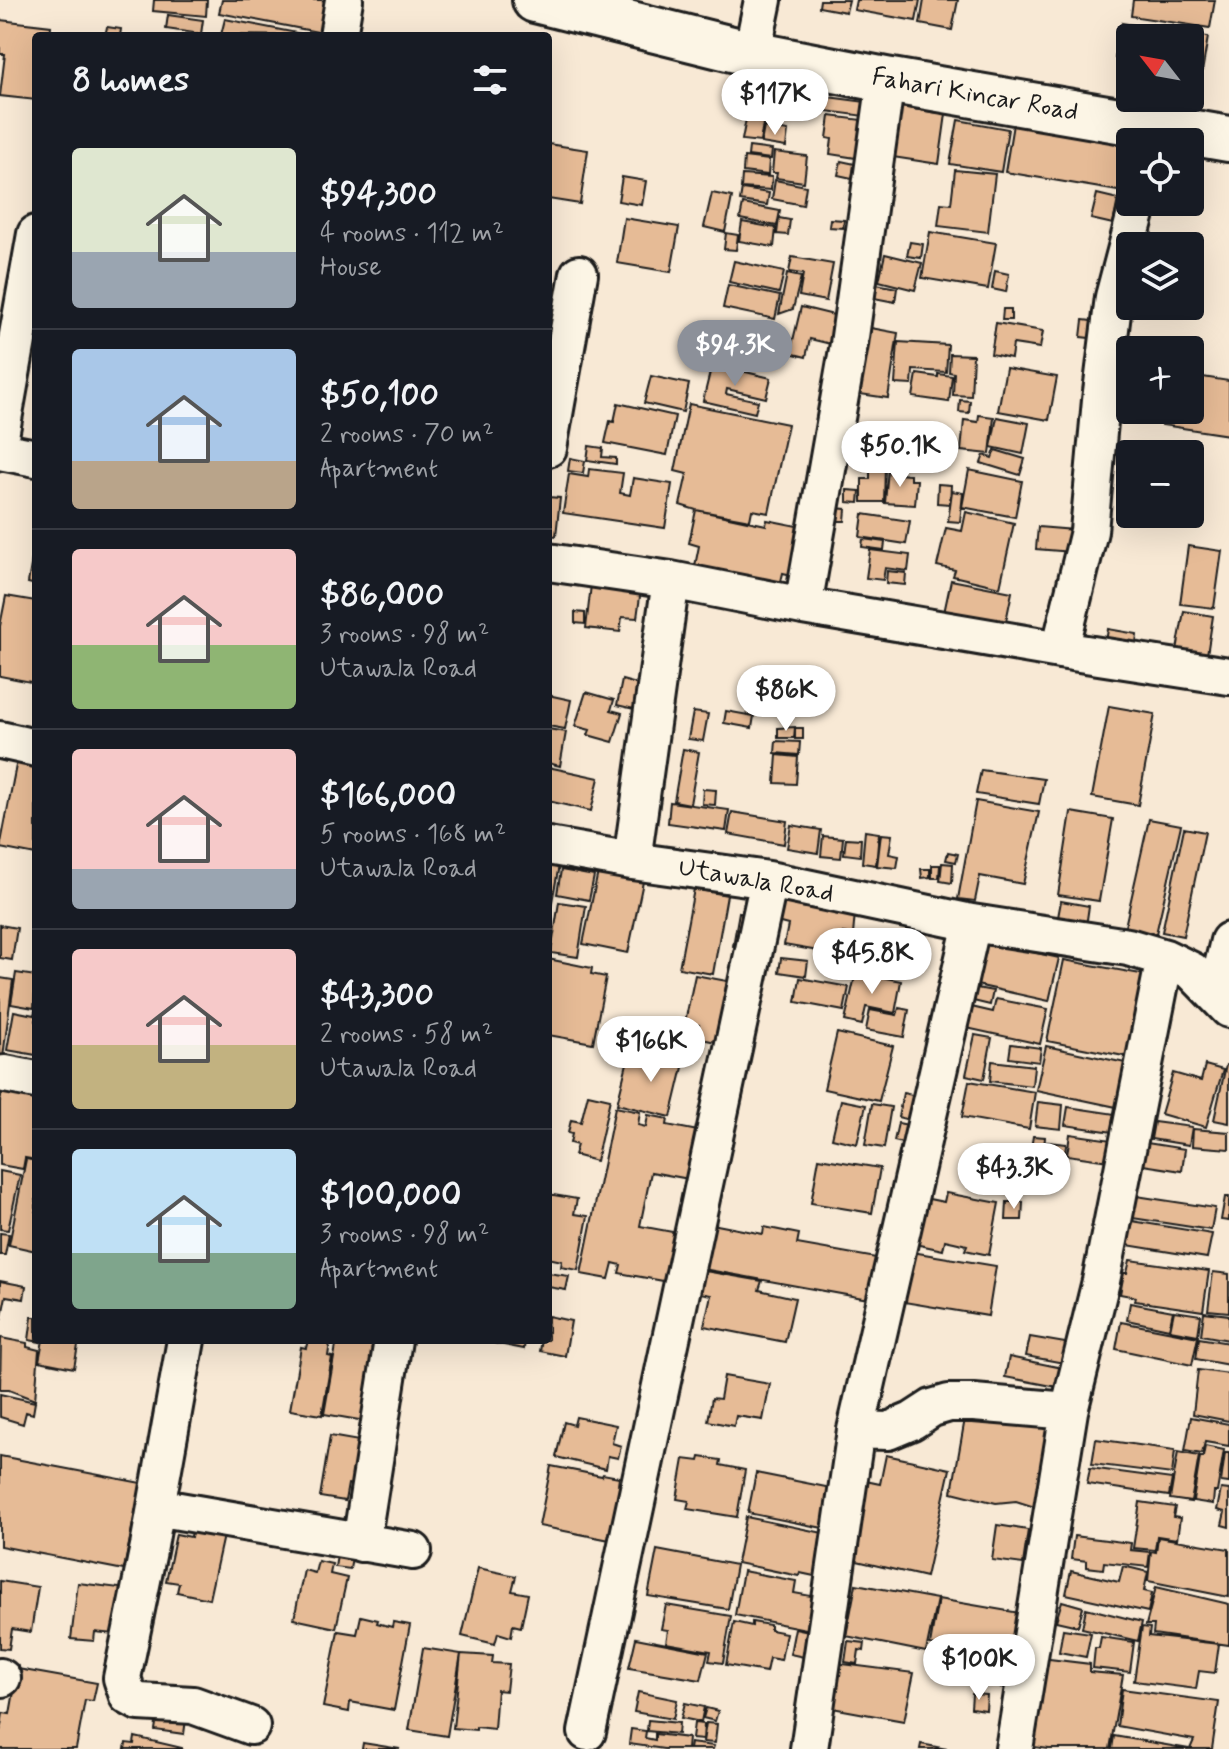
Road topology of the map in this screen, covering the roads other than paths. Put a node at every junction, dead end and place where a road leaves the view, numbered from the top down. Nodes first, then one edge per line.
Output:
1 (344, 0) edge
2 (535, 0) edge
3 (763, 0) edge
4 (339, 32) edge
5 (752, 54) junction
6 (886, 80) junction
7 (1121, 128) edge
8 (1204, 138) edge
9 (1229, 139) edge
10 (1135, 216) edge
11 (32, 256) edge
12 (579, 274) dead end
13 (552, 426) edge
14 (0, 436) edge
15 (0, 451) edge
16 (32, 457) edge
17 (552, 563) edge
18 (671, 580) junction
19 (803, 606) junction
20 (1060, 650) junction
21 (1229, 676) edge
22 (0, 740) edge
23 (32, 747) edge
24 (552, 847) edge
25 (632, 861) junction
26 (769, 880) junction
27 (972, 923) junction
28 (1229, 941) edge
29 (1165, 958) junction
30 (1222, 1002) edge
31 (185, 1344) edge
32 (392, 1344) edge
33 (1069, 1411) junction
34 (856, 1430) junction
35 (156, 1507) junction
36 (361, 1543) junction
37 (413, 1551) dead end
38 (251, 1726) dead end
39 (587, 1732) dead end
40 (809, 1749) edge
41 (1014, 1749) edge

1 - 4 street
2 - 5 street, Fahari Kincar Road
3 - 5 street
5 - 6 street, Fahari Kincar Road
6 - 7 street, Fahari Kincar Road
6 - 19 street
8 - 9 street, Fahari Kincar Road
10 - 20 street
11 - 14 street
12 - 13 street
15 - 16 street
17 - 18 street
18 - 19 street
18 - 25 street
19 - 20 street
20 - 21 street
22 - 23 street
24 - 25 street, Utawala Road
25 - 26 street, Utawala Road
26 - 27 street, Utawala Road
26 - 39 street
27 - 29 street, Utawala Road
27 - 34 street
28 - 30 street
29 - 30 street, Utawala Road
29 - 33 street
31 - 35 street
32 - 36 street
33 - 34 street
33 - 41 street
34 - 40 street
35 - 36 street
35 - 38 street
36 - 37 street

